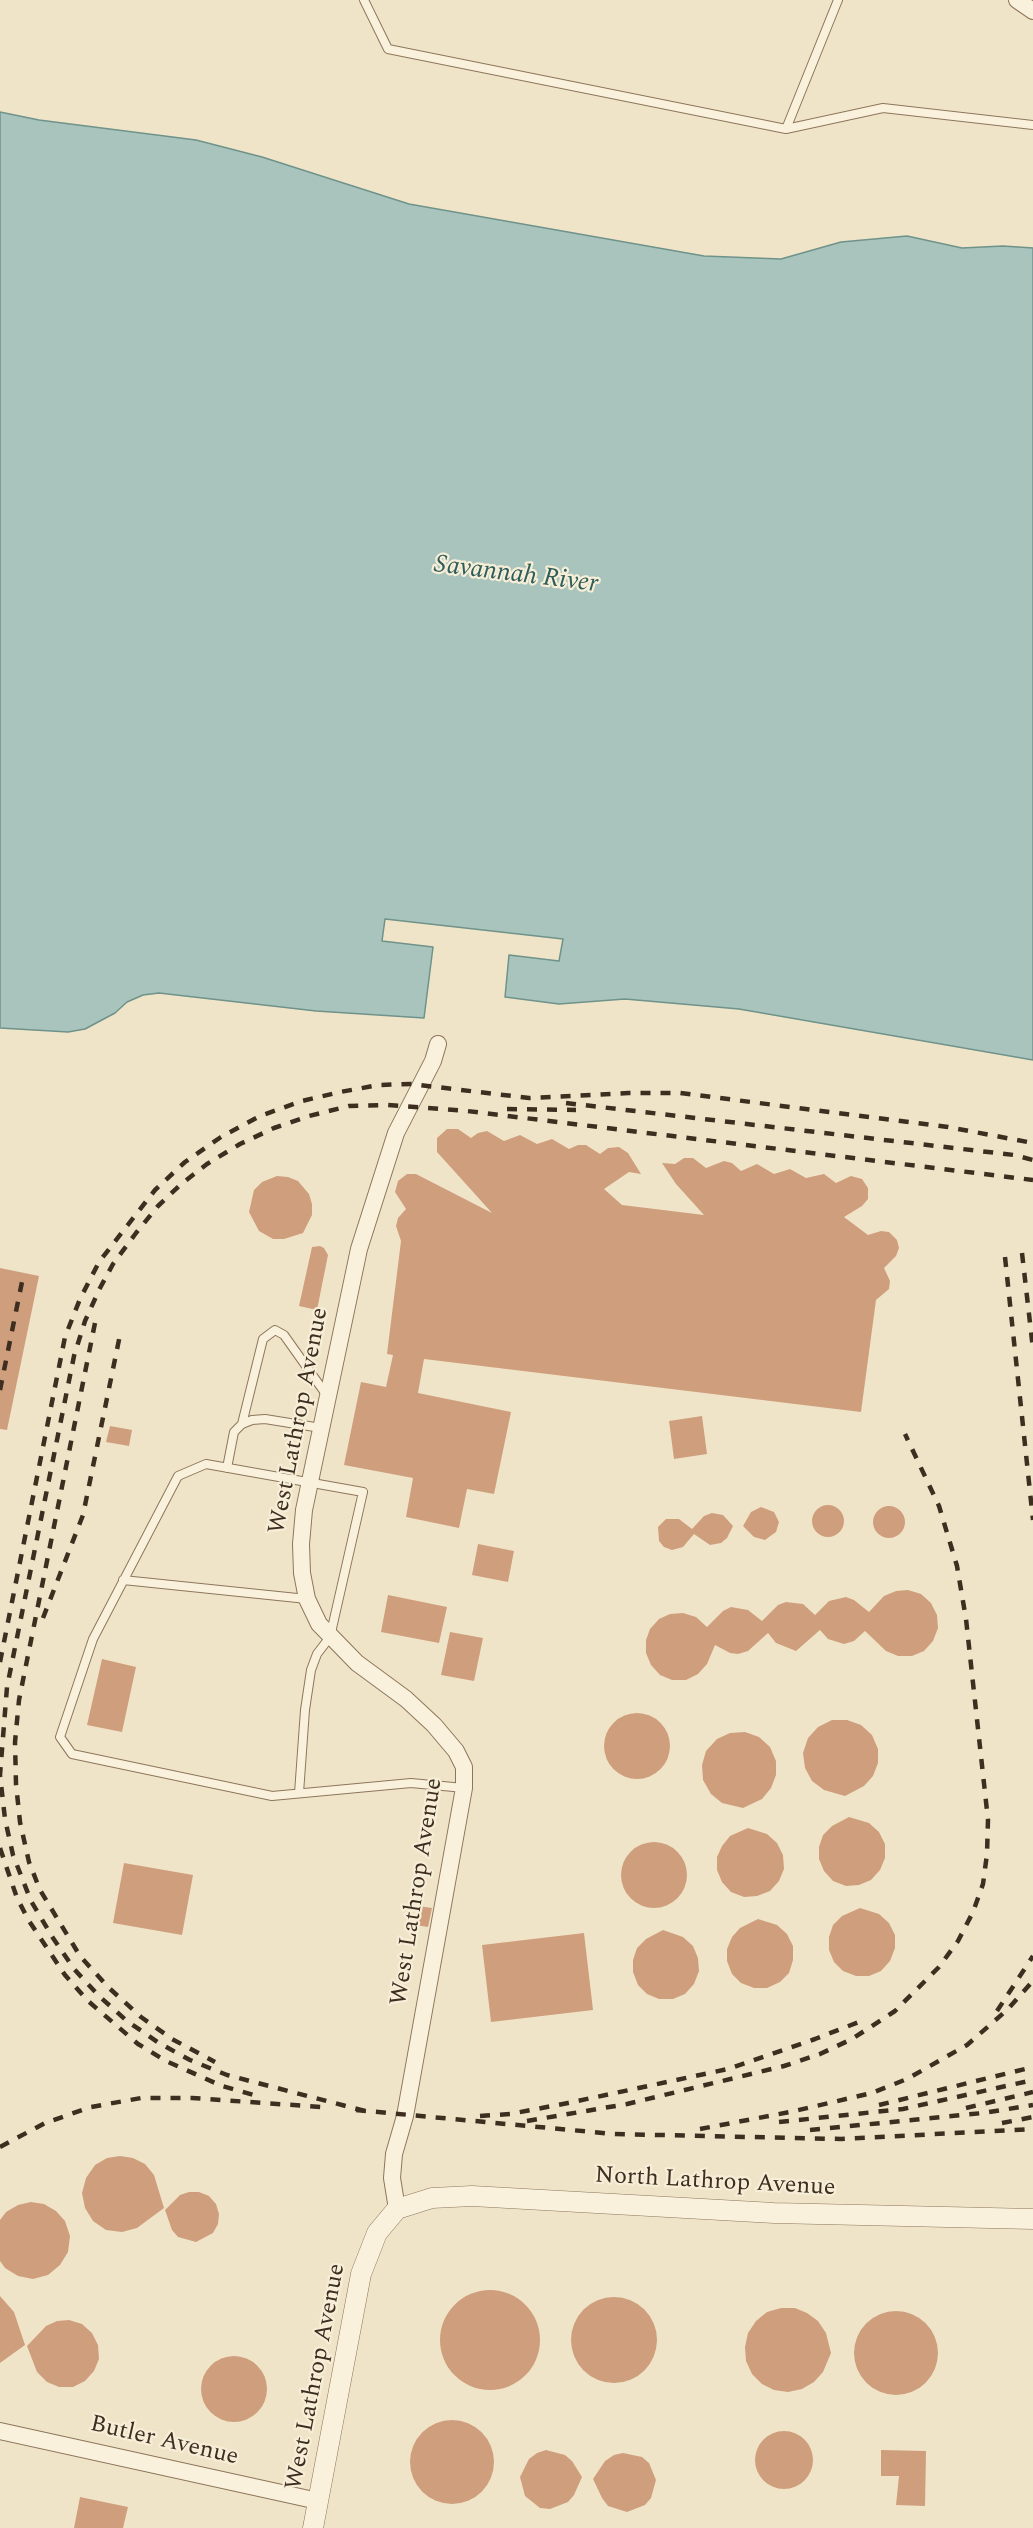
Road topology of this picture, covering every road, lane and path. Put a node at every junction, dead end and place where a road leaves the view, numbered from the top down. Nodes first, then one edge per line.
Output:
1 (364, 0) edge
2 (838, 0) edge
3 (1017, 0) edge
4 (1033, 11) edge
5 (1033, 125) edge
6 (786, 129) junction
7 (438, 1044) dead end
8 (328, 1398) junction
9 (242, 1424) junction
10 (321, 1428) junction
11 (227, 1468) junction
12 (310, 1481) junction
13 (123, 1580) junction
14 (307, 1599) junction
15 (330, 1637) junction
16 (464, 1788) junction
17 (299, 1793) junction
18 (397, 2209) junction
19 (1033, 2219) edge
20 (0, 2431) edge
21 (318, 2501) junction
22 (312, 2528) edge

1 - 6 lane
2 - 6 lane
3 - 4 street
5 - 6 lane
7 - 8 street, West Lathrop Avenue
8 - 9 lane
8 - 10 street, West Lathrop Avenue
9 - 10 lane
9 - 11 lane
10 - 12 street, West Lathrop Avenue
11 - 12 lane
11 - 13 lane
12 - 14 street, West Lathrop Avenue
12 - 15 lane
13 - 14 lane
13 - 17 lane
14 - 15 street, West Lathrop Avenue
15 - 16 street, West Lathrop Avenue
15 - 17 lane
16 - 17 lane
16 - 18 street, West Lathrop Avenue
18 - 19 street, North Lathrop Avenue
18 - 21 street, West Lathrop Avenue
20 - 21 street, Butler Avenue
21 - 22 street, West Lathrop Avenue

